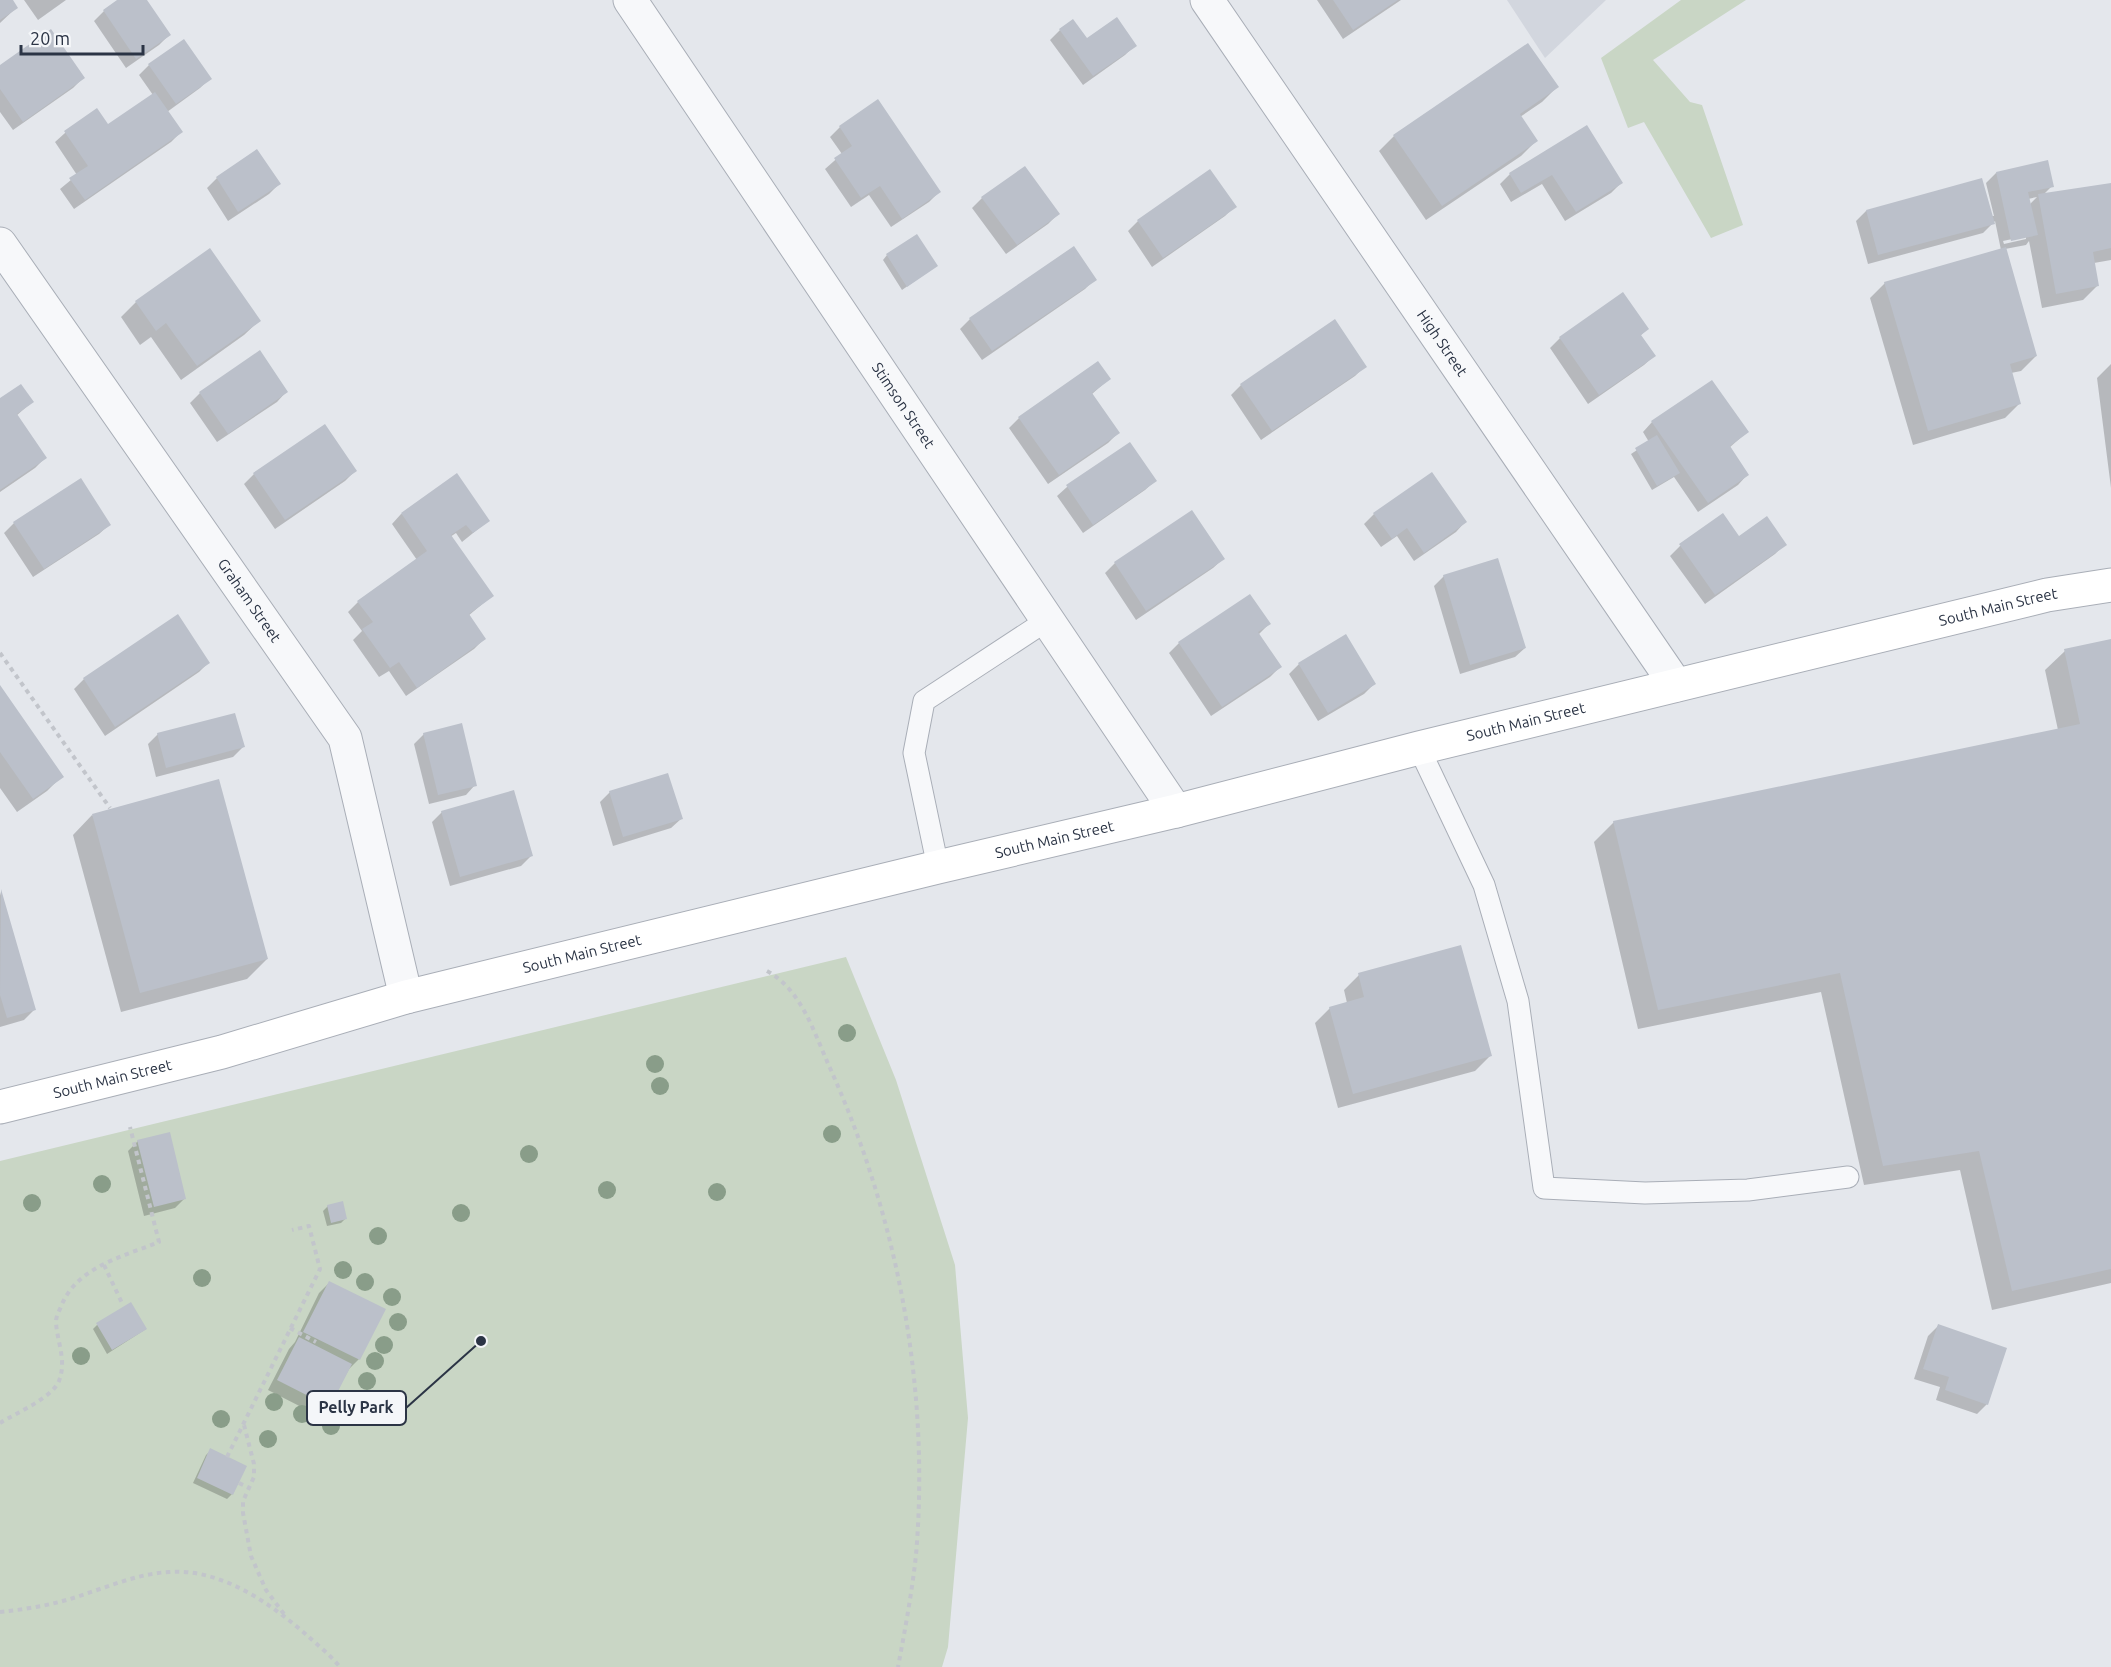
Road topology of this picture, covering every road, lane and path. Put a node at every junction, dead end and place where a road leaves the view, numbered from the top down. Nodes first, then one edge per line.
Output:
1 (630, 0) edge
2 (1207, 0) edge
3 (0, 244) edge
4 (2111, 585) edge
5 (1046, 621) junction
6 (0, 653) edge
7 (1676, 685) junction
8 (1419, 748) junction
9 (110, 808) dead end
10 (1176, 811) junction
11 (938, 867) junction
12 (767, 971) dead end
13 (406, 997) junction
14 (0, 1107) edge
15 (130, 1127) dead end
16 (1848, 1177) dead end
17 (292, 1230) dead end
18 (104, 1265) junction
19 (122, 1303) dead end
20 (290, 1328) junction
21 (316, 1342) dead end
22 (0, 1423) edge
23 (244, 1423) junction
24 (227, 1456) dead end
25 (239, 1483) dead end
26 (249, 1488) junction
27 (0, 1612) edge
28 (288, 1619) junction
29 (340, 1667) edge
30 (898, 1667) edge

1 - 5 street, Stimson Street
2 - 7 street, High Street
3 - 13 street, Graham Street
4 - 7 main road, South Main Street
5 - 10 street, Stimson Street
5 - 11 lane
6 - 9 path
7 - 8 main road, South Main Street
8 - 10 main road, South Main Street
8 - 16 lane
10 - 11 main road, South Main Street
11 - 13 main road, South Main Street
12 - 30 path
13 - 14 main road, South Main Street
15 - 18 path
17 - 20 path
18 - 19 path
18 - 22 path
20 - 21 path
20 - 23 path
23 - 24 path
23 - 26 path
25 - 26 path
26 - 28 path
27 - 28 path
28 - 29 path

